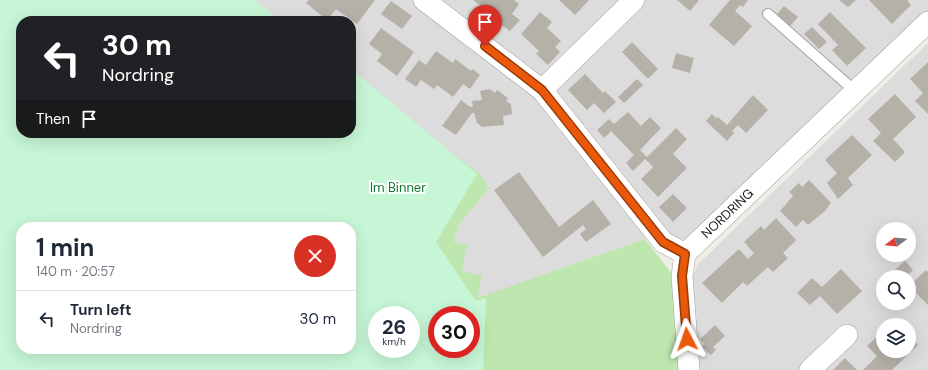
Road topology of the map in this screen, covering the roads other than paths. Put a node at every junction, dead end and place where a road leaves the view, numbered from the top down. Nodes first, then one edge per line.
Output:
1 (424, 0) edge
2 (634, 0) edge
3 (768, 14) dead end
4 (928, 22) edge
5 (542, 90) junction
6 (856, 92) junction
7 (685, 254) junction
8 (847, 335) dead end
9 (689, 370) edge
10 (810, 370) edge

1 - 5 street
2 - 5 street
3 - 6 lane
4 - 6 street, NORDRING
5 - 7 street
6 - 7 street, NORDRING
7 - 9 street
8 - 10 street

